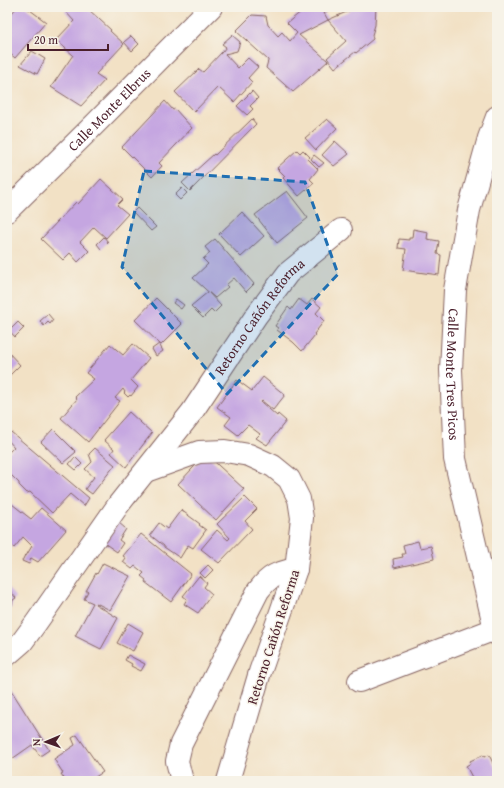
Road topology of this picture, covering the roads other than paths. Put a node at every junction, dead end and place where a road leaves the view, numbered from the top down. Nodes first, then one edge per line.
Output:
1 (211, 7) edge
2 (497, 117) edge
3 (7, 211) edge
4 (341, 230) dead end
5 (146, 471) junction
6 (296, 569) junction
7 (496, 631) edge
8 (7, 655) edge
9 (359, 681) dead end
10 (182, 781) edge
11 (228, 781) edge

1 - 3 street, Calle Monte Elbrus
2 - 7 street, Calle Monte Tres Picos
4 - 5 street, Retorno Cañón Reforma
5 - 6 street, Retorno Cañón Reforma
5 - 8 street, Retorno Cañón Reforma
6 - 10 street
6 - 11 street, Retorno Cañón Reforma
7 - 9 street

